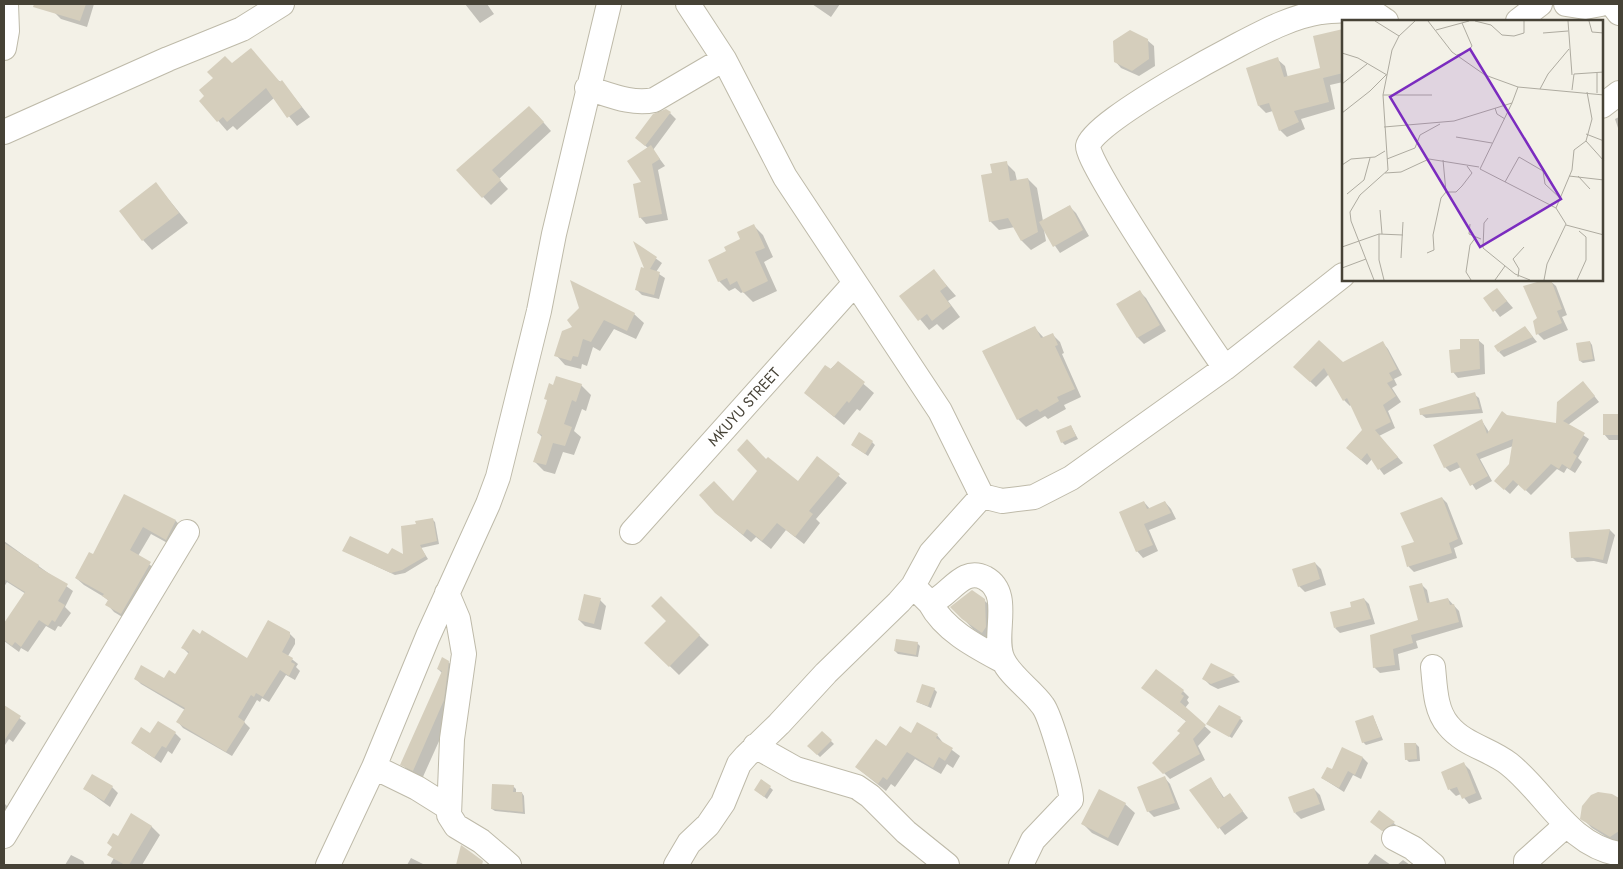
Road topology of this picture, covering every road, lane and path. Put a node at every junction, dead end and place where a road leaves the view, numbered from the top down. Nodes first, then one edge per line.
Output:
1 (6, 4) edge
2 (282, 4) edge
3 (609, 4) edge
4 (688, 4) edge
5 (1540, 4) edge
6 (1566, 4) edge
7 (1601, 4) edge
8 (1612, 4) edge
9 (1619, 13) edge
10 (1384, 20) edge
11 (1519, 20) edge
12 (4, 48) edge
13 (724, 59) junction
14 (587, 88) junction
15 (1619, 93) edge
16 (1603, 105) edge
17 (4, 132) edge
18 (1342, 276) edge
19 (855, 283) junction
20 (1225, 368) junction
21 (982, 496) junction
22 (187, 532) dead end
23 (632, 532) dead end
24 (913, 586) junction
25 (447, 593) junction
26 (930, 603) junction
27 (1004, 662) junction
28 (1434, 667) dead end
29 (756, 746) junction
30 (374, 767) junction
31 (449, 808) junction
32 (1565, 826) junction
33 (4, 836) edge
34 (1394, 838) dead end
35 (1619, 854) edge
36 (1525, 864) edge
37 (328, 865) edge
38 (509, 865) edge
39 (676, 865) edge
40 (947, 865) edge
41 (1021, 865) edge
42 (1433, 865) edge

1 - 12 street
2 - 17 street
3 - 14 street
4 - 13 street
5 - 11 street
6 - 7 street
8 - 9 street
10 - 20 street
13 - 14 street
13 - 19 street
14 - 25 street
15 - 16 street
18 - 20 street
19 - 21 street
19 - 23 street, MKUYU STREET
20 - 21 street
21 - 24 street
22 - 33 street
24 - 26 street
24 - 29 street
25 - 30 street
25 - 31 street
26 - 27 street
26 - 27 street
27 - 41 street
28 - 32 street
29 - 39 street
29 - 40 street
30 - 31 street
30 - 37 street
31 - 38 street
32 - 35 street
32 - 36 street
34 - 42 street

